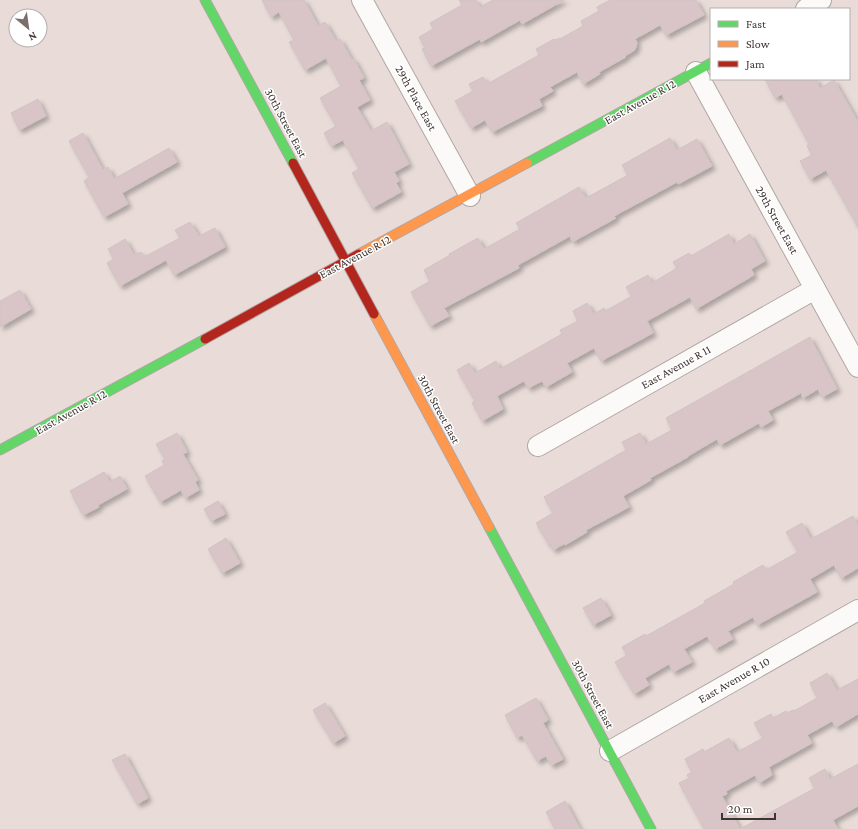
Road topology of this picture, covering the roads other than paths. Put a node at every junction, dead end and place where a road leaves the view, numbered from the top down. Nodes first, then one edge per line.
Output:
1 (205, 0) edge
2 (821, 0) edge
3 (368, 2) edge
4 (808, 8) edge
5 (703, 68) edge
6 (470, 196) junction
7 (346, 261) junction
8 (815, 289) junction
9 (858, 367) edge
10 (538, 446) dead end
11 (0, 450) edge
12 (858, 610) edge
13 (610, 751) junction
14 (652, 829) edge

1 - 7 street, 30th Street East
2 - 4 street
3 - 6 street, 29th Place East
5 - 6 street, East Avenue R 12
5 - 8 street, 29th Street East
6 - 7 street, East Avenue R 12
7 - 11 street, East Avenue R 12
7 - 13 street, 30th Street East
8 - 9 street, 29th Street East
8 - 10 street, East Avenue R 11
12 - 13 street, East Avenue R 10
13 - 14 street, 30th Street East

